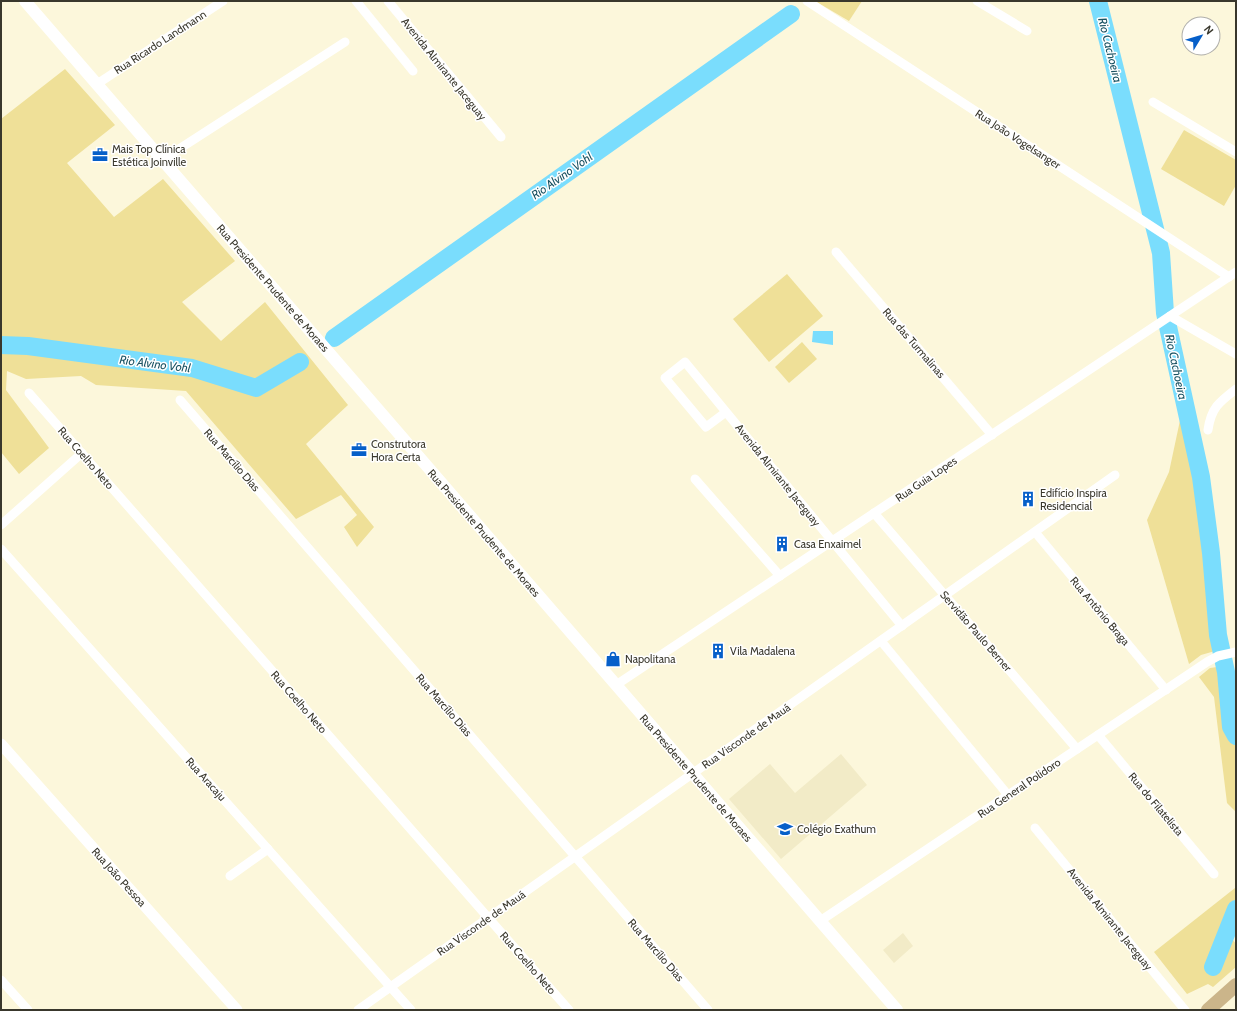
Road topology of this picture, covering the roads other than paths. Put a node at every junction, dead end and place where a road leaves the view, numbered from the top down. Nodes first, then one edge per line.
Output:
1 (25, 1) edge
2 (223, 1) edge
3 (356, 1) edge
4 (388, 1) edge
5 (807, 1) edge
6 (977, 1) edge
7 (1027, 31) dead end
8 (345, 42) dead end
9 (413, 71) dead end
10 (97, 84) junction
11 (1154, 102) dead end
12 (500, 138) dead end
13 (1236, 152) edge
14 (162, 160) junction
15 (836, 252) dead end
16 (1232, 275) edge
17 (1166, 319) junction
18 (1236, 354) edge
19 (1236, 389) edge
20 (29, 393) dead end
21 (180, 400) dead end
22 (726, 412) junction
23 (1208, 430) dead end
24 (992, 435) junction
25 (82, 453) junction
26 (1115, 475) dead end
27 (696, 479) dead end
28 (874, 513) junction
29 (1, 525) edge
30 (1035, 532) junction
31 (832, 541) junction
32 (1, 549) edge
33 (780, 576) junction
34 (945, 596) junction
35 (902, 626) junction
36 (881, 640) junction
37 (1236, 652) edge
38 (616, 685) junction
39 (1166, 690) junction
40 (1098, 735) junction
41 (1, 744) edge
42 (1077, 749) junction
43 (693, 774) junction
44 (1008, 795) junction
45 (1035, 828) dead end
46 (268, 849) junction
47 (575, 856) junction
48 (1214, 874) dead end
49 (230, 876) dead end
50 (488, 918) junction
51 (820, 921) junction
52 (1, 980) edge
53 (1236, 985) edge
54 (390, 987) junction
55 (28, 1010) edge
56 (237, 1010) edge
57 (358, 1010) edge
58 (411, 1010) edge
59 (569, 1010) edge
60 (708, 1010) edge
61 (897, 1010) edge
62 (1185, 1010) edge
63 (1208, 1010) edge

1 - 10 main road, Rua Presidente Prudente de Moraes
2 - 10 street, Rua Ricardo Landmann
3 - 9 street
4 - 12 street, Avenida Almirante Jaceguay
5 - 16 street, Rua João Vogelsanger
6 - 7 street
8 - 14 street
10 - 14 main road, Rua Presidente Prudente de Moraes
11 - 13 street
14 - 38 main road, Rua Presidente Prudente de Moraes
15 - 24 street, Rua das Turmalinas
16 - 17 street, Rua Guia Lopes
17 - 18 street
17 - 24 street, Rua Guia Lopes
19 - 23 street
20 - 25 street, Rua Coelho Neto
21 - 47 street, Rua Marcílio Dias
22 - 22 street, Avenida Almirante Jaceguay
22 - 31 street, Avenida Almirante Jaceguay
24 - 28 street, Rua Guia Lopes
25 - 29 street
25 - 50 street, Rua Coelho Neto
26 - 30 street, Rua Visconde de Mauá
27 - 33 street
28 - 31 street, Rua Guia Lopes
28 - 34 street, Servidão Paulo Berner
30 - 34 street, Rua Visconde de Mauá
30 - 39 street, Rua Antônio Braga
31 - 33 street, Rua Guia Lopes
31 - 35 street, Avenida Almirante Jaceguay
32 - 46 street, Rua Aracaju
33 - 38 street, Rua Guia Lopes
34 - 35 street, Rua Visconde de Mauá
34 - 42 street, Servidão Paulo Berner
35 - 36 street, Rua Visconde de Mauá
36 - 43 street, Rua Visconde de Mauá
36 - 44 street
37 - 39 street, Rua General Polidoro
38 - 43 main road, Rua Presidente Prudente de Moraes
39 - 40 street, Rua General Polidoro
40 - 42 street, Rua General Polidoro
40 - 48 street, Rua do Filatelista
41 - 56 street, Rua João Pessoa
42 - 44 street, Rua General Polidoro
43 - 47 street, Rua Visconde de Mauá
43 - 51 main road, Rua Presidente Prudente de Moraes
44 - 51 street, Rua General Polidoro
45 - 62 street, Avenida Almirante Jaceguay
46 - 49 street
46 - 54 street, Rua Aracaju
47 - 50 street, Rua Visconde de Mauá
47 - 60 street, Rua Marcílio Dias
50 - 54 street, Rua Visconde de Mauá
50 - 59 street, Rua Coelho Neto
51 - 61 main road, Rua Presidente Prudente de Moraes
52 - 55 street
53 - 63 main road
54 - 57 street, Rua Visconde de Mauá
54 - 58 street, Rua Aracaju

